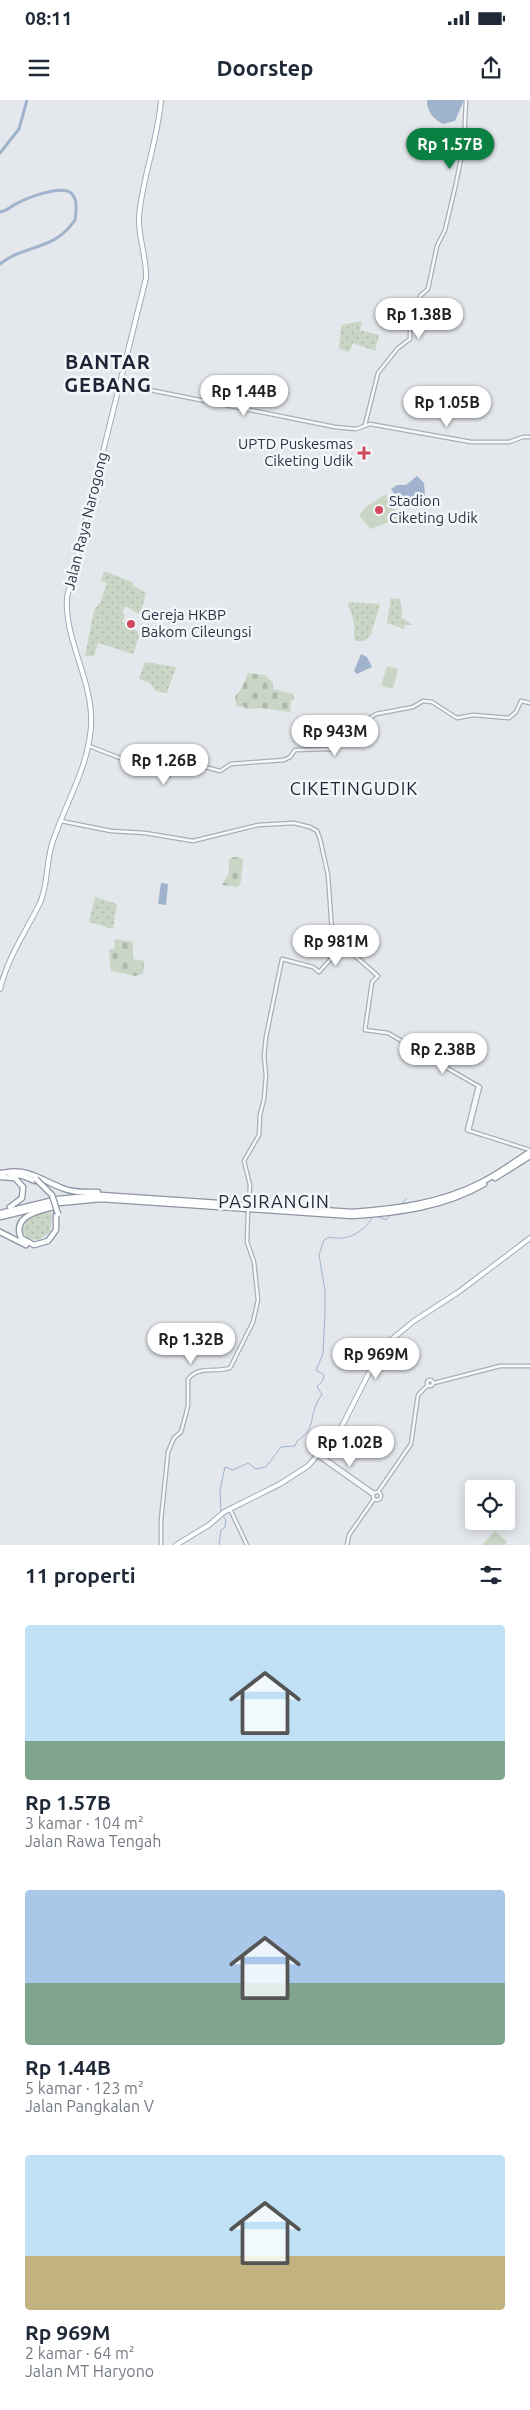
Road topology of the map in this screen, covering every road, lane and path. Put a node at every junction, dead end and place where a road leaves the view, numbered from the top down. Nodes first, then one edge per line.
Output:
1 (160, 100) edge
2 (466, 100) edge
3 (119, 384) junction
4 (365, 425) junction
5 (530, 437) edge
6 (530, 703) edge
7 (89, 746) junction
8 (62, 821) junction
9 (340, 941) junction
10 (347, 949) junction
11 (339, 950) junction
12 (2, 977) edge
13 (0, 989) edge
14 (407, 1044) junction
15 (416, 1051) junction
16 (530, 1151) edge
17 (530, 1156) edge
18 (8, 1172) junction
19 (0, 1175) edge
20 (35, 1180) junction
21 (138, 1196) junction
22 (84, 1200) junction
23 (249, 1203) dead end
24 (248, 1211) dead end
25 (0, 1212) edge
26 (57, 1214) junction
27 (0, 1217) edge
28 (0, 1232) edge
29 (530, 1238) edge
30 (530, 1366) edge
31 (318, 1455) junction
32 (378, 1492) junction
33 (373, 1494) junction
34 (374, 1499) junction
35 (230, 1509) junction
36 (161, 1545) edge
37 (176, 1545) edge
38 (247, 1545) edge
39 (347, 1545) edge

1 - 3 main road, Jalan Raya Narogong
2 - 4 street
3 - 4 street
3 - 7 main road, Jalan Raya Narogong
4 - 5 street
6 - 7 street
7 - 8 main road, Jalan Raya Narogong
8 - 9 street
8 - 12 main road, Jalan Raya Narogong
9 - 10 street
9 - 11 street
10 - 11 street
10 - 14 street
11 - 23 street
12 - 13 main road, Jalan Raya Narogong
14 - 15 street
14 - 15 street
15 - 16 street
16 - 21 highway
17 - 22 highway
18 - 19 highway
18 - 20 highway
18 - 21 highway
19 - 20 highway
19 - 25 highway
20 - 26 highway, bridge
21 - 25 highway
22 - 26 highway
22 - 27 highway
24 - 36 street
26 - 28 highway
29 - 31 main road
30 - 32 street
31 - 33 street
31 - 35 main road
32 - 33 street
32 - 34 street
33 - 34 street
34 - 39 street
35 - 37 main road
35 - 38 street

